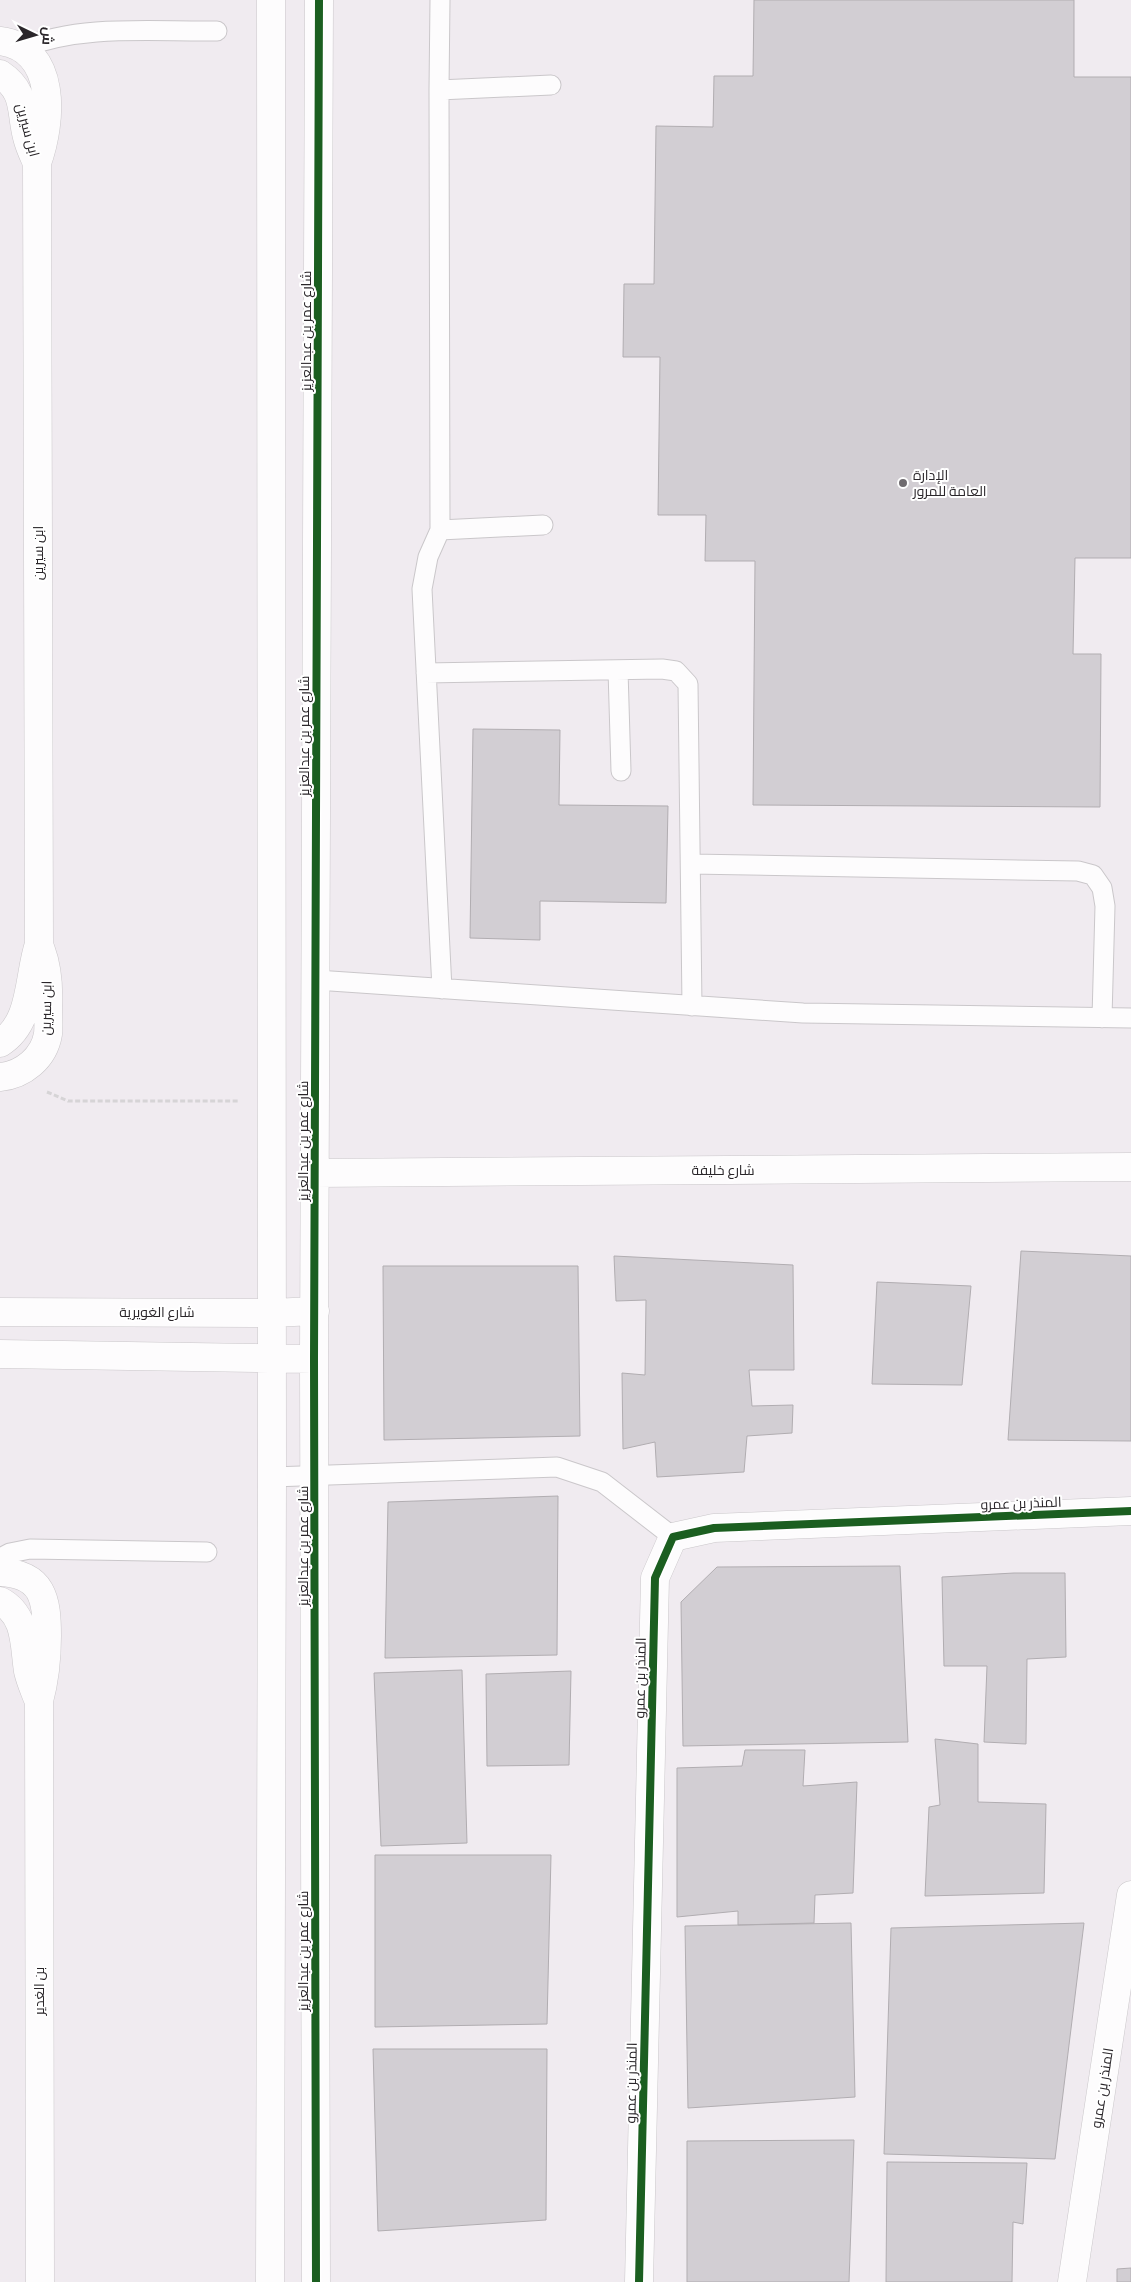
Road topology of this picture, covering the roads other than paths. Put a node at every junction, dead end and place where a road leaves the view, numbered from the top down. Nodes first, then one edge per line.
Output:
1 (271, 0) edge
2 (320, 0) edge
3 (440, 0) edge
4 (217, 31) dead end
5 (11, 44) edge
6 (0, 74) edge
7 (551, 85) dead end
8 (439, 90) junction
9 (37, 163) junction
10 (543, 525) dead end
11 (440, 530) junction
12 (618, 670) junction
13 (426, 673) junction
14 (622, 771) dead end
15 (691, 864) junction
16 (38, 944) junction
17 (316, 980) junction
18 (442, 989) junction
19 (692, 1006) junction
20 (1102, 1018) junction
21 (1131, 1018) edge
22 (0, 1043) edge
23 (12, 1073) edge
24 (1131, 1168) edge
25 (315, 1173) junction
26 (315, 1311) junction
27 (0, 1312) edge
28 (272, 1313) junction
29 (0, 1354) edge
30 (272, 1358) junction
31 (314, 1359) junction
32 (316, 1474) junction
33 (272, 1476) junction
34 (1131, 1511) edge
35 (673, 1537) junction
36 (208, 1552) dead end
37 (0, 1558) edge
38 (0, 1572) edge
39 (0, 1601) edge
40 (39, 1700) junction
41 (1131, 1895) edge
42 (40, 2282) edge
43 (270, 2282) edge
44 (316, 2282) edge
45 (639, 2282) edge
46 (1072, 2282) edge

1 - 28 street
2 - 17 street, شارع عمر بن عبدالعزيز
3 - 8 lane
4 - 5 lane
5 - 9 street, ابن سيرين
6 - 9 street, ابن سيرين
7 - 8 lane
8 - 11 lane
9 - 16 street, ابن سيرين
10 - 11 lane
11 - 13 lane
12 - 13 lane
12 - 14 lane
12 - 15 lane
13 - 18 lane
15 - 19 lane
15 - 20 lane
16 - 22 street, ابن سيرين
16 - 23 street, ابن سيرين
17 - 18 lane
17 - 25 street, شارع عمر بن عبدالعزيز
18 - 19 lane
19 - 20 lane
20 - 21 lane
24 - 25 street, شارع خليفة
25 - 26 street, شارع عمر بن عبدالعزيز
26 - 28 street, شارع الغويرية
26 - 31 street, شارع عمر بن عبدالعزيز
27 - 28 street, شارع الغويرية
28 - 30 street
29 - 30 street
30 - 31 street
30 - 33 street
31 - 32 street, شارع عمر بن عبدالعزيز
32 - 33 lane
32 - 35 lane
32 - 44 street, شارع عمر بن عبدالعزيز
33 - 43 street
34 - 35 street, المنذر بن عمرو
35 - 45 street, المنذر بن عمرو
36 - 37 lane
38 - 40 street, بن الغدير
39 - 40 street, بن الغدير
40 - 42 street, بن الغدير
41 - 46 street, المنذر بن عمرو

